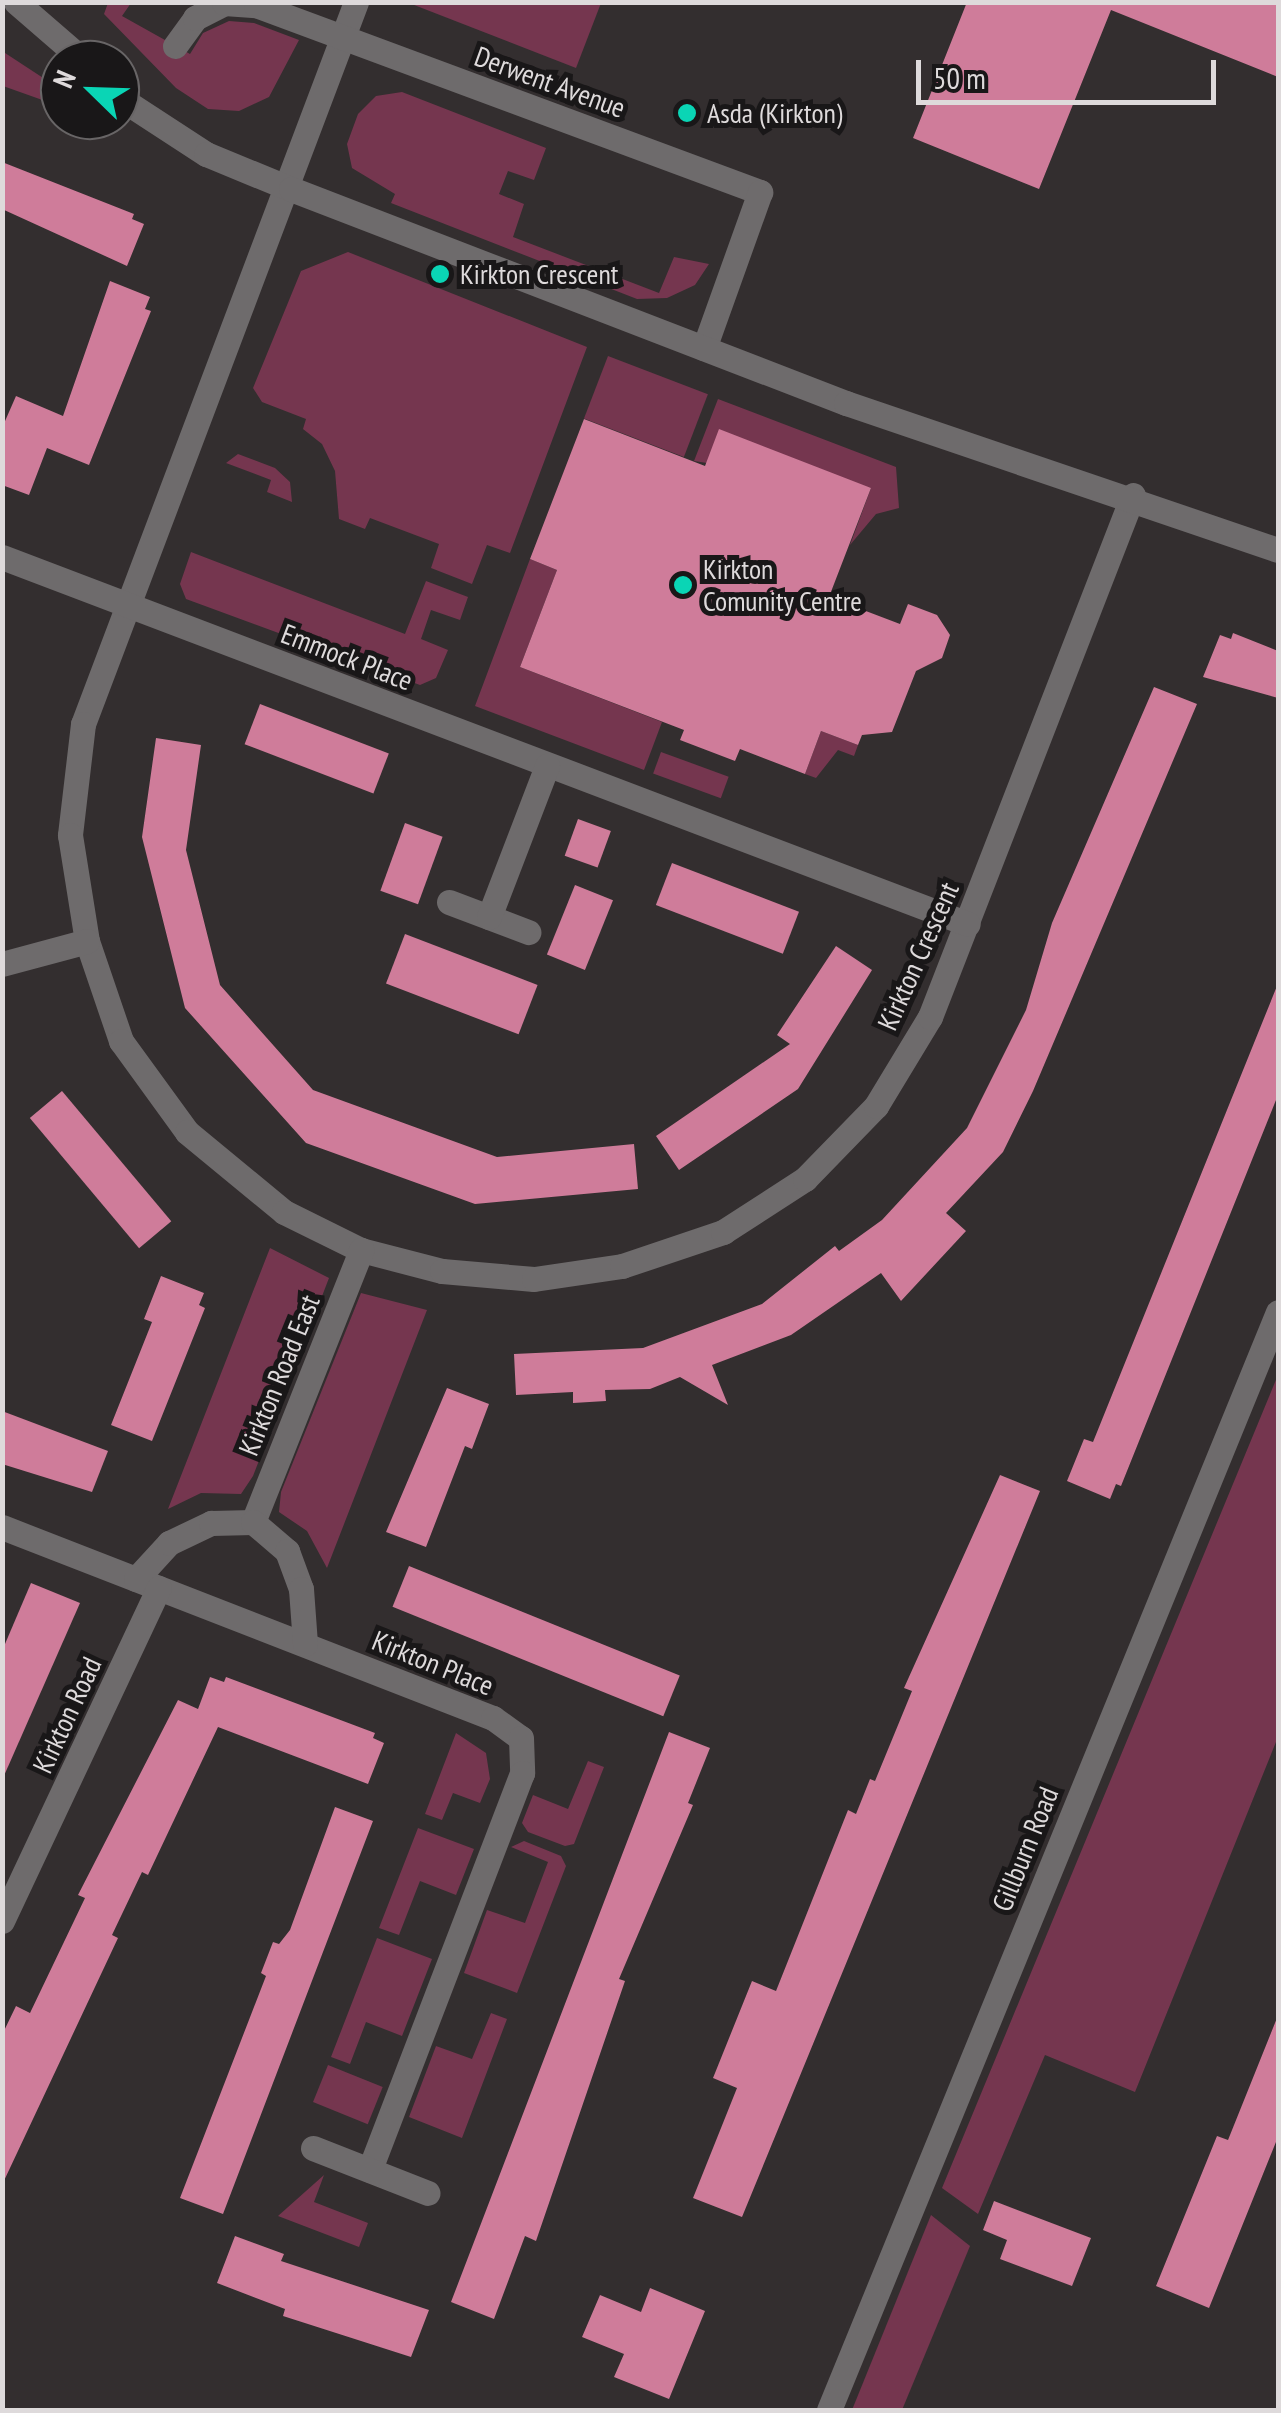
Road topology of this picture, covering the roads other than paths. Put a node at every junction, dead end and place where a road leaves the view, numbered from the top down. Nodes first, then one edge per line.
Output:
1 (16, 2) edge
2 (356, 2) edge
3 (345, 38) junction
4 (60, 40) edge
5 (174, 46) dead end
6 (140, 114) edge
7 (290, 189) junction
8 (704, 348) junction
9 (1133, 495) junction
10 (1278, 550) edge
11 (2, 557) edge
12 (125, 605) junction
13 (547, 766) junction
14 (449, 902) dead end
15 (489, 917) junction
16 (968, 924) junction
17 (528, 932) dead end
18 (86, 941) junction
19 (2, 964) edge
20 (360, 1250) junction
21 (1278, 1312) edge
22 (253, 1522) junction
23 (2, 1527) edge
24 (148, 1584) junction
25 (305, 1644) junction
26 (14, 1869) edge
27 (2, 1921) edge
28 (313, 2148) dead end
29 (370, 2170) junction
30 (428, 2192) dead end
31 (829, 2410) edge

1 - 4 street
2 - 3 street, Kirkton Crescent
3 - 5 street, Derwent Avenue
3 - 7 street, Kirkton Crescent
3 - 8 street, Derwent Avenue
6 - 7 street
7 - 8 street
7 - 12 street, Kirkton Crescent
8 - 9 street
9 - 10 street
9 - 16 street, Kirkton Crescent
11 - 12 street, Emmock Place
12 - 13 street, Emmock Place
12 - 18 street, Kirkton Crescent
13 - 15 street
13 - 16 street, Emmock Place
14 - 15 street
15 - 17 street
16 - 20 street, Kirkton Crescent
18 - 19 street
18 - 20 street, Kirkton Crescent
20 - 22 street, Kirkton Road East
21 - 31 street, Gillburn Road
22 - 24 street
22 - 25 street
23 - 24 street, Kirkton Place
24 - 25 street, Kirkton Place
24 - 26 street, Kirkton Road
25 - 29 street, Kirkton Place
26 - 27 street, Kirkton Road
28 - 29 street
29 - 30 street

